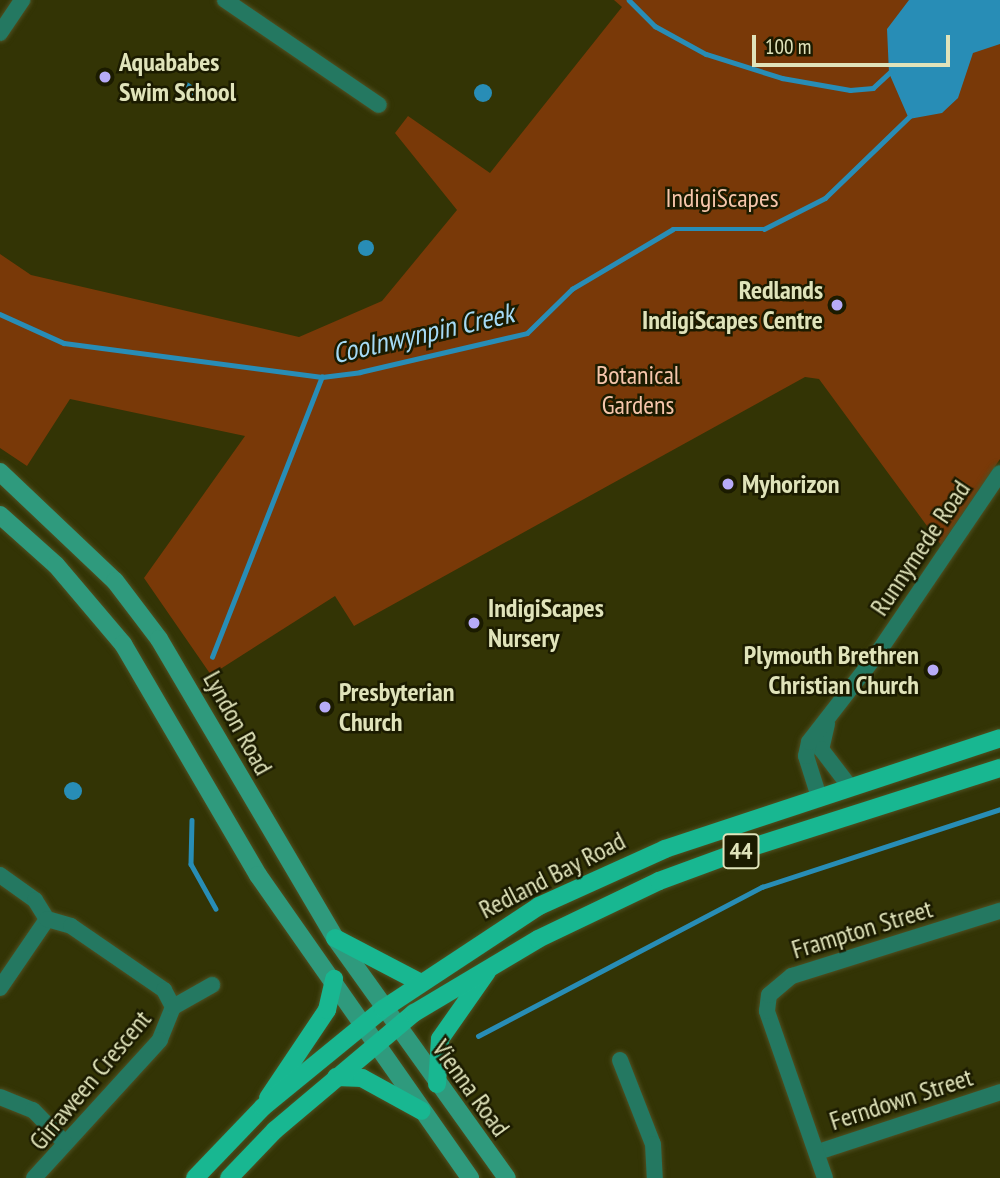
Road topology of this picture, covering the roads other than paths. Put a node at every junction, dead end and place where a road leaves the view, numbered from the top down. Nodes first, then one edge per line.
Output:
1 (22, 0) edge
2 (225, 0) edge
3 (0, 33) edge
4 (379, 104) dead end
5 (0, 472) edge
6 (1000, 473) edge
7 (0, 515) edge
8 (829, 718) junction
9 (1000, 738) edge
10 (1000, 768) edge
11 (834, 792) junction
12 (840, 819) junction
13 (0, 875) edge
14 (1000, 911) edge
15 (47, 919) junction
16 (335, 938) junction
17 (494, 964) junction
18 (334, 979) junction
19 (419, 982) junction
20 (212, 985) dead end
21 (0, 988) edge
22 (173, 1007) junction
23 (383, 1009) junction
24 (364, 1024) junction
25 (396, 1027) junction
26 (377, 1042) junction
27 (620, 1060) dead end
28 (336, 1077) junction
29 (437, 1084) junction
30 (1000, 1092) edge
31 (0, 1097) edge
32 (263, 1107) junction
33 (422, 1111) junction
34 (65, 1143) junction
35 (818, 1152) junction
36 (34, 1178) edge
37 (195, 1178) edge
38 (229, 1178) edge
39 (470, 1178) edge
40 (507, 1178) edge
41 (656, 1178) edge
42 (825, 1178) edge

1 - 3 street
2 - 4 street
5 - 16 main road, Lyndon Road
6 - 8 street, Runnymede Road
7 - 18 main road
8 - 11 street, Runnymede Road
8 - 11 street, Runnymede Road
9 - 11 main road, Redland Bay Road / 44
10 - 12 main road, Redland Bay Road / 44
11 - 12 main road
11 - 19 main road, Redland Bay Road / 44
12 - 17 main road, Redland Bay Road / 44
13 - 15 street
14 - 35 street, Frampton Street
15 - 21 street
15 - 22 street, Girraween Crescent
16 - 19 main road
16 - 23 main road, Lyndon Road
17 - 25 main road, Redland Bay Road / 44
17 - 29 main road
18 - 24 main road
18 - 32 main road
19 - 23 main road, Redland Bay Road / 44
20 - 22 street, Girraween Crescent
22 - 34 street, Girraween Crescent
23 - 24 main road, Redland Bay Road / 44
23 - 25 main road, Lyndon Road
24 - 26 main road
24 - 32 main road, Redland Bay Road / 44
25 - 26 main road, Redland Bay Road / 44
25 - 29 main road, Vienna Road
26 - 28 main road, Redland Bay Road / 44
26 - 33 main road, Vienna Road
27 - 41 street
28 - 33 main road
28 - 38 main road, Redland Bay Road / 44
29 - 40 main road, Vienna Road
30 - 35 street, Ferndown Street
31 - 34 street
32 - 37 main road, Redland Bay Road / 44
33 - 39 main road, Vienna Road
34 - 36 street, Girraween Crescent
35 - 42 street, Frampton Street

